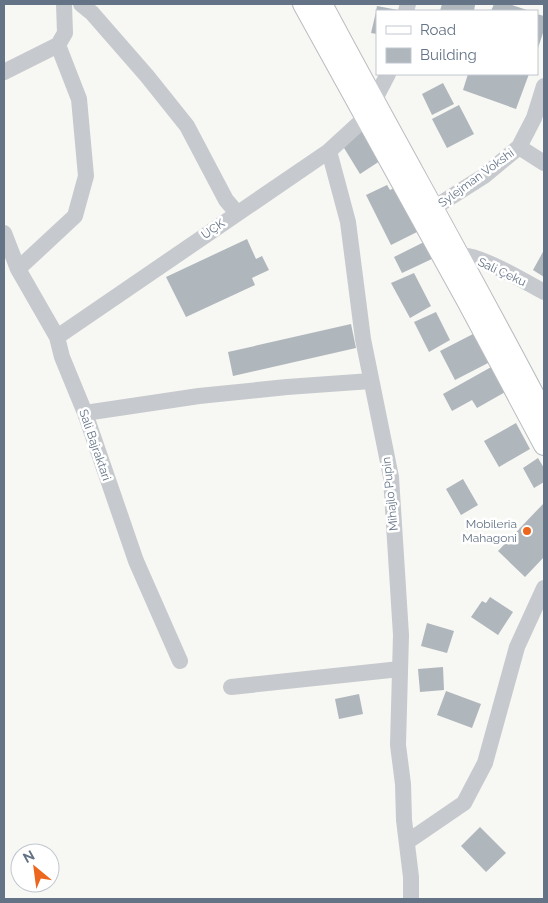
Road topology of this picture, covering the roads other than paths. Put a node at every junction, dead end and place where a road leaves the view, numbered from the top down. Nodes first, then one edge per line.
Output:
1 (64, 4) edge
2 (81, 4) edge
3 (303, 4) edge
4 (322, 4) edge
5 (58, 45) junction
6 (4, 72) edge
7 (388, 75) edge
8 (544, 86) edge
9 (370, 110) junction
10 (519, 147) junction
11 (329, 151) junction
12 (544, 163) edge
13 (236, 213) junction
14 (427, 213) junction
15 (4, 233) edge
16 (452, 259) junction
17 (18, 269) junction
18 (544, 292) edge
19 (57, 337) junction
20 (371, 380) junction
21 (84, 413) junction
22 (544, 414) edge
23 (544, 445) edge
24 (544, 588) edge
25 (180, 660) dead end
26 (400, 669) junction
27 (231, 688) dead end
28 (407, 842) junction
29 (410, 899) edge

1 - 5 street
2 - 13 street
3 - 9 main road
4 - 9 main road
5 - 6 street
5 - 17 street
7 - 9 street
8 - 10 street, Sylejman Vokshi
9 - 11 street, UÇK
9 - 14 main road
10 - 12 street, Sylejman Vokshi
10 - 14 street, Sylejman Vokshi
11 - 13 street, UÇK
11 - 20 street, Mihajlo Pupin
13 - 19 street, UÇK
14 - 16 main road
15 - 17 street, Sali Bajraktari
16 - 18 street, Sali Çeku
16 - 22 main road
16 - 23 main road
17 - 19 street, Sali Bajraktari
19 - 21 street, Sali Bajraktari
20 - 21 street
20 - 26 street, Mihajlo Pupin
21 - 25 street, Sali Bajraktari
24 - 28 street
26 - 27 street
26 - 28 street, Mihajlo Pupin
28 - 29 street, Mihajlo Pupin

